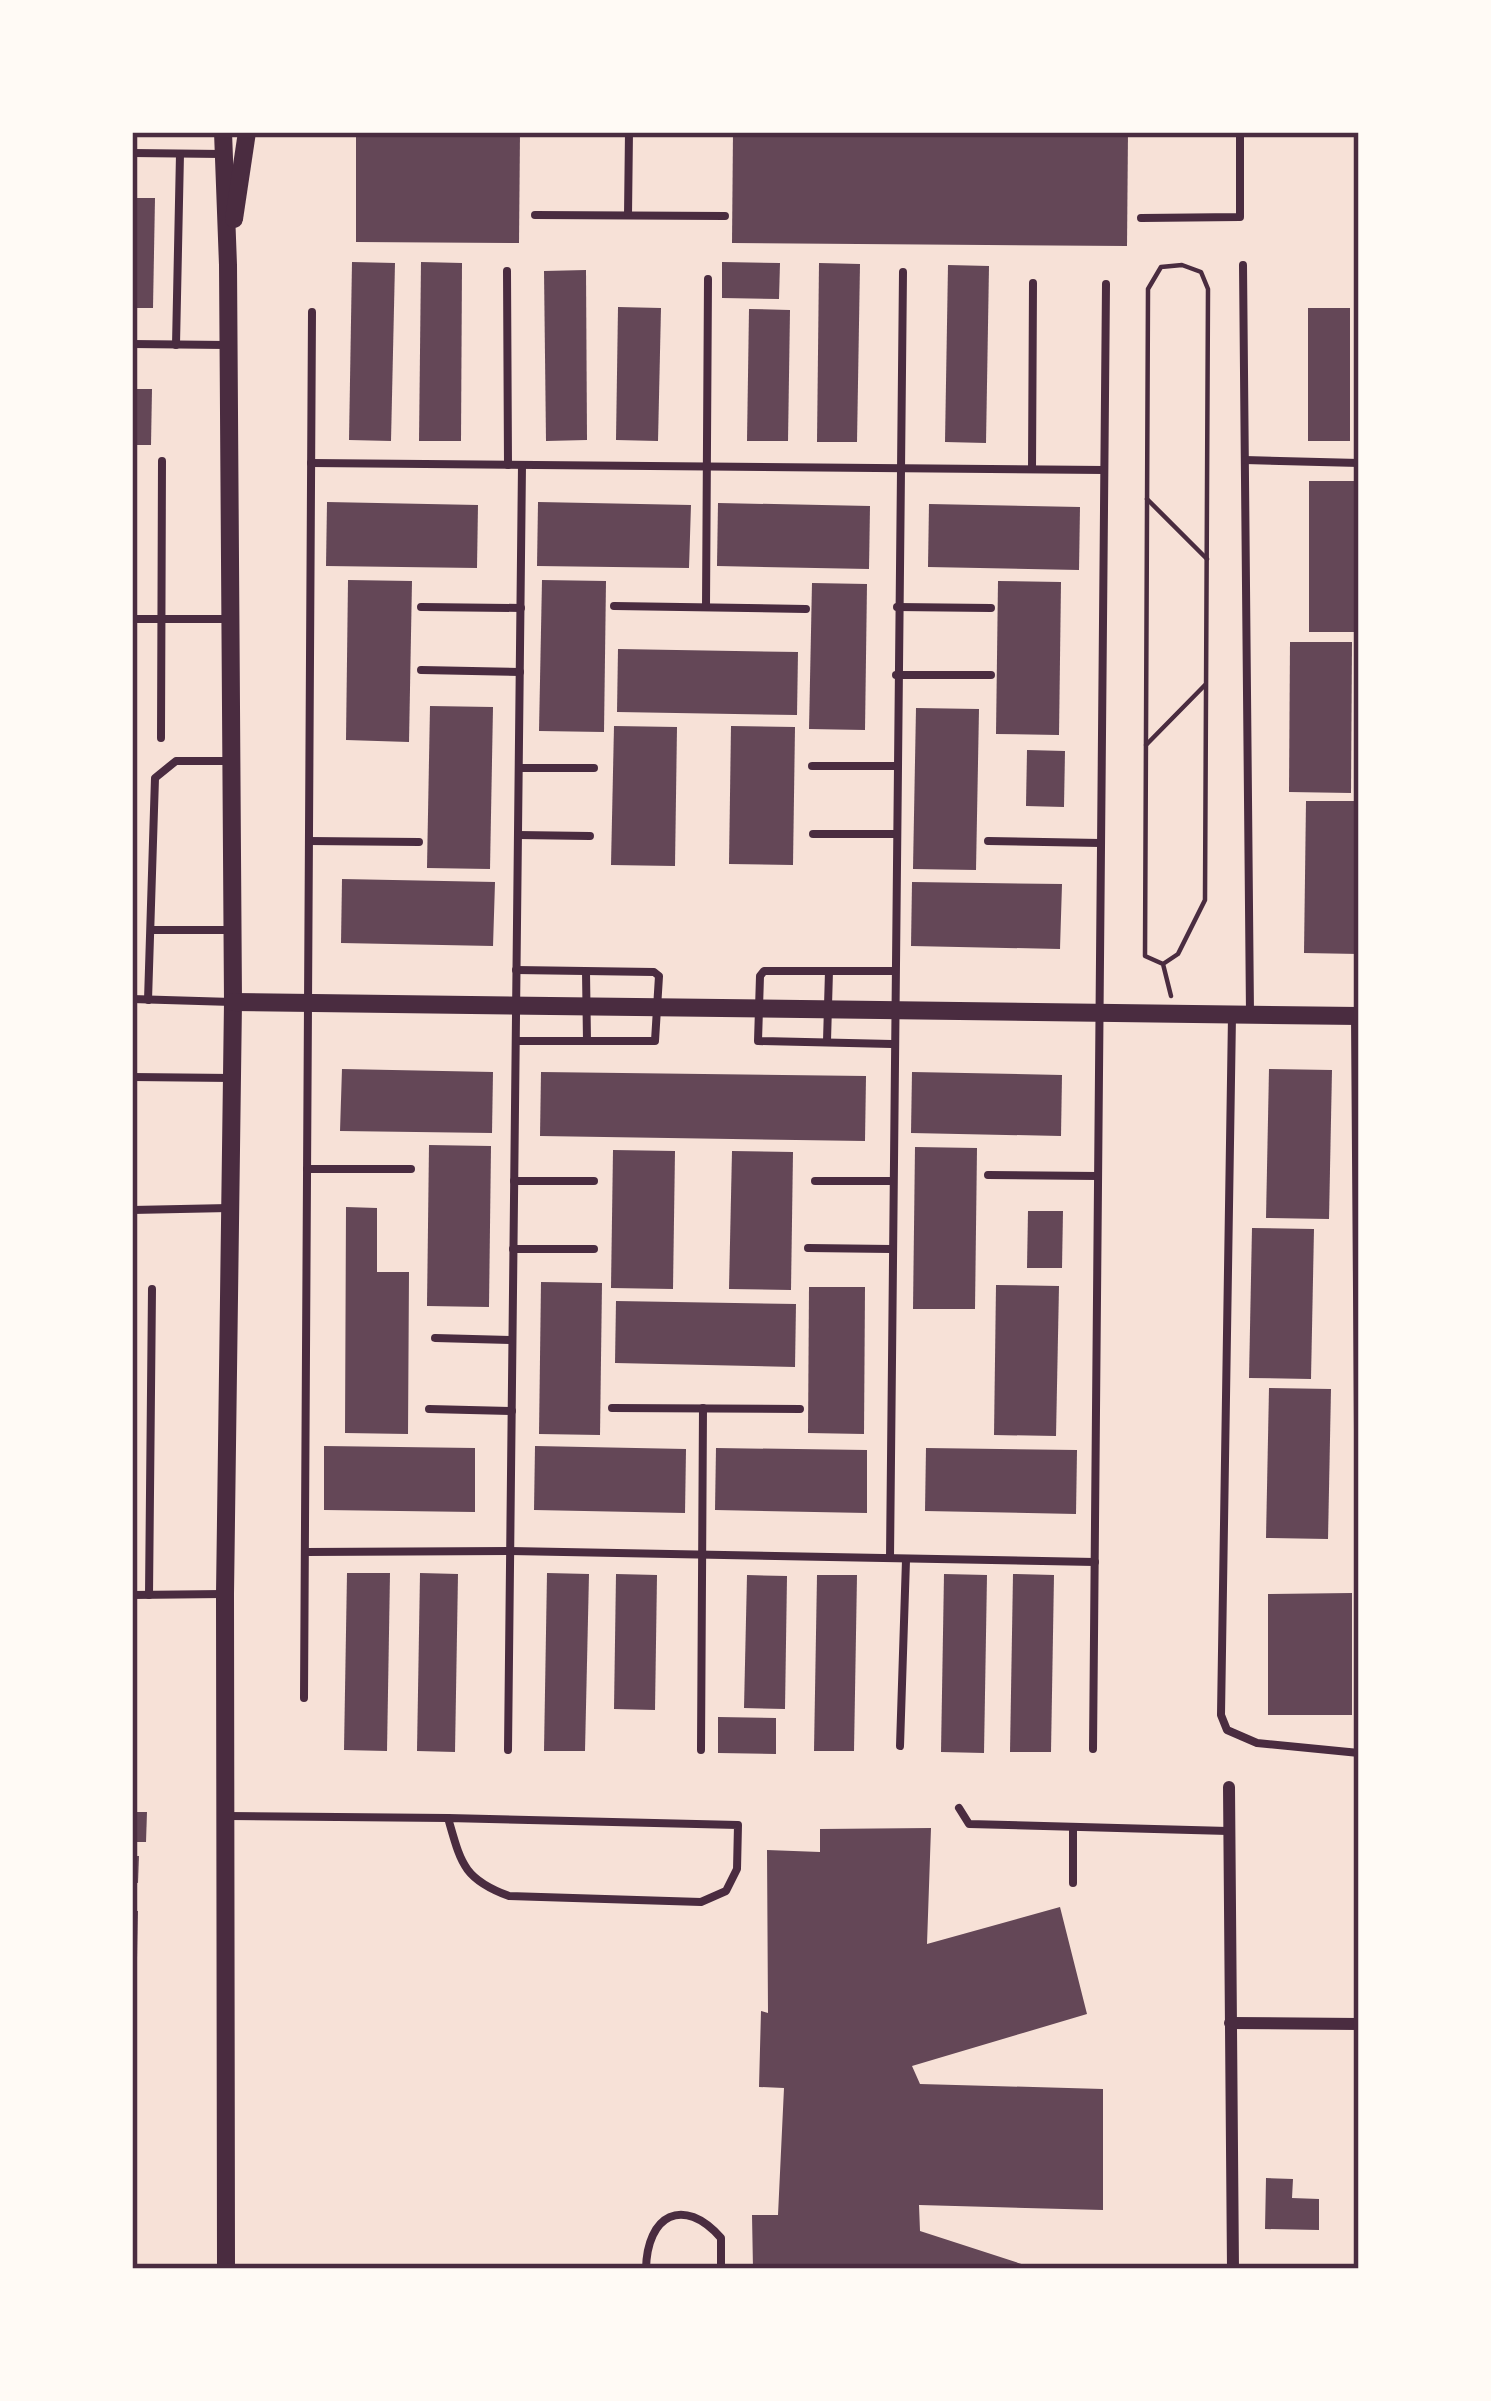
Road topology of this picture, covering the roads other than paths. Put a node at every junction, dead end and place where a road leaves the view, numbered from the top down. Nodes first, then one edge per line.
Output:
1 (223, 132) edge
2 (247, 132) edge
3 (629, 132) edge
4 (1240, 132) edge
5 (132, 153) edge
6 (180, 154) junction
7 (224, 154) junction
8 (536, 215) dead end
9 (628, 215) junction
10 (725, 216) dead end
11 (1141, 218) dead end
12 (1244, 265) dead end
13 (227, 266) junction
14 (507, 271) dead end
15 (903, 272) dead end
16 (708, 279) dead end
17 (1034, 284) dead end
18 (1106, 284) dead end
19 (312, 312) dead end
20 (132, 344) edge
21 (176, 345) junction
22 (228, 345) junction
23 (1245, 460) junction
24 (162, 461) dead end
25 (1359, 463) edge
26 (311, 464) junction
27 (508, 465) junction
28 (522, 465) junction
29 (707, 467) junction
30 (898, 468) junction
31 (1032, 469) junction
32 (1104, 470) junction
33 (614, 606) dead end
34 (421, 607) dead end
35 (706, 607) junction
36 (897, 607) junction
37 (521, 608) junction
38 (991, 608) dead end
39 (806, 609) dead end
40 (132, 619) edge
41 (162, 619) junction
42 (231, 619) junction
43 (421, 670) dead end
44 (520, 672) junction
45 (896, 675) junction
46 (991, 675) dead end
47 (161, 738) dead end
48 (232, 761) junction
49 (812, 766) dead end
50 (895, 766) junction
51 (519, 767) junction
52 (594, 768) dead end
53 (813, 834) dead end
54 (894, 834) junction
55 (518, 836) junction
56 (590, 836) dead end
57 (309, 841) junction
58 (988, 841) dead end
59 (419, 842) dead end
60 (1101, 843) junction
61 (232, 930) junction
62 (151, 931) junction
63 (516, 970) junction
64 (829, 971) junction
65 (893, 971) junction
66 (586, 972) junction
67 (132, 999) edge
68 (148, 1000) junction
69 (233, 1002) junction
70 (308, 1003) junction
71 (516, 1006) junction
72 (587, 1006) junction
73 (656, 1007) junction
74 (759, 1009) junction
75 (828, 1010) junction
76 (893, 1010) junction
77 (1100, 1012) junction
78 (1241, 1014) junction
79 (1357, 1016) edge
80 (516, 1041) junction
81 (587, 1041) junction
82 (827, 1041) junction
83 (892, 1044) junction
84 (1357, 1053) edge
85 (132, 1077) edge
86 (232, 1078) junction
87 (307, 1169) junction
88 (411, 1169) dead end
89 (988, 1175) dead end
90 (1098, 1176) junction
91 (815, 1180) dead end
92 (514, 1181) junction
93 (594, 1181) dead end
94 (892, 1181) junction
95 (230, 1208) junction
96 (132, 1210) edge
97 (808, 1248) dead end
98 (513, 1249) junction
99 (594, 1249) dead end
100 (891, 1249) junction
101 (152, 1288) dead end
102 (435, 1338) dead end
103 (512, 1340) junction
104 (612, 1408) dead end
105 (703, 1408) junction
106 (429, 1409) dead end
107 (800, 1409) dead end
108 (512, 1411) junction
109 (510, 1551) junction
110 (305, 1552) junction
111 (701, 1555) junction
112 (890, 1558) junction
113 (906, 1560) junction
114 (1095, 1562) junction
115 (1359, 1566) edge
116 (132, 1594) edge
117 (148, 1594) junction
118 (225, 1594) junction
119 (304, 1698) dead end
120 (900, 1746) dead end
121 (1093, 1749) dead end
122 (508, 1750) dead end
123 (701, 1750) dead end
124 (1359, 1753) edge
125 (1229, 1787) dead end
126 (958, 1808) dead end
127 (226, 1816) junction
128 (448, 1819) junction
129 (1073, 1827) junction
130 (1228, 1831) junction
131 (1073, 1883) dead end
132 (1230, 2023) junction
133 (1359, 2024) edge
134 (226, 2269) edge
135 (646, 2269) edge
136 (721, 2269) edge
137 (1233, 2269) edge

1 - 7 street
2 - 13 street
3 - 9 lane
4 - 11 lane
5 - 6 lane
6 - 7 lane
6 - 21 lane
7 - 13 street
8 - 9 lane
9 - 10 lane
12 - 23 lane
13 - 22 street
14 - 27 lane
15 - 30 lane
16 - 29 lane
17 - 31 lane
18 - 32 lane
19 - 26 lane
20 - 21 lane
21 - 22 lane
22 - 42 street
23 - 25 lane
23 - 78 lane
24 - 41 lane
26 - 27 lane
26 - 57 lane
27 - 28 lane
28 - 29 lane
28 - 37 lane
29 - 30 lane
29 - 35 lane
30 - 31 lane
30 - 36 lane
31 - 32 lane
32 - 60 lane
33 - 35 lane
34 - 37 lane
35 - 39 lane
36 - 38 lane
36 - 45 lane
37 - 44 lane
40 - 41 lane
41 - 42 lane
41 - 47 lane
42 - 48 street
43 - 44 lane
44 - 51 lane
45 - 46 lane
45 - 50 lane
48 - 61 street
48 - 62 lane
49 - 50 lane
50 - 54 lane
51 - 52 lane
51 - 55 lane
53 - 54 lane
54 - 65 lane
55 - 56 lane
55 - 63 lane
57 - 59 lane
57 - 70 lane
58 - 60 lane
60 - 77 lane
61 - 62 lane
61 - 69 street
62 - 68 lane
63 - 66 lane
63 - 71 lane
64 - 65 lane
64 - 74 lane
64 - 75 lane
65 - 76 lane
66 - 72 lane
66 - 73 lane
67 - 68 lane
68 - 69 lane
69 - 70 street
69 - 86 street
70 - 71 street
70 - 87 lane
71 - 72 street
71 - 80 lane
72 - 73 street
72 - 81 lane
73 - 74 street
73 - 81 lane
74 - 75 street
74 - 82 lane
75 - 76 street
75 - 82 lane
76 - 77 street
76 - 83 lane
77 - 78 street
77 - 90 lane
78 - 79 street
78 - 124 lane
79 - 84 lane
80 - 81 lane
80 - 92 lane
82 - 83 lane
83 - 94 lane
84 - 115 lane
85 - 86 lane
86 - 95 street
87 - 88 lane
87 - 110 lane
89 - 90 lane
90 - 114 lane
91 - 94 lane
92 - 93 lane
92 - 98 lane
94 - 100 lane
95 - 96 lane
95 - 118 street
97 - 100 lane
98 - 99 lane
98 - 103 lane
100 - 112 lane
101 - 117 lane
102 - 103 lane
103 - 108 lane
104 - 105 lane
105 - 107 lane
105 - 111 lane
106 - 108 lane
108 - 109 lane
109 - 110 lane
109 - 111 lane
109 - 122 lane
110 - 119 lane
111 - 112 lane
111 - 123 lane
112 - 113 lane
113 - 114 lane
113 - 120 lane
114 - 121 lane
116 - 117 lane
117 - 118 lane
118 - 127 street
125 - 130 street
126 - 129 lane
127 - 128 lane
127 - 134 street
128 - 128 lane
129 - 130 lane
129 - 131 lane
130 - 132 street
132 - 133 street
132 - 137 street
135 - 136 lane

